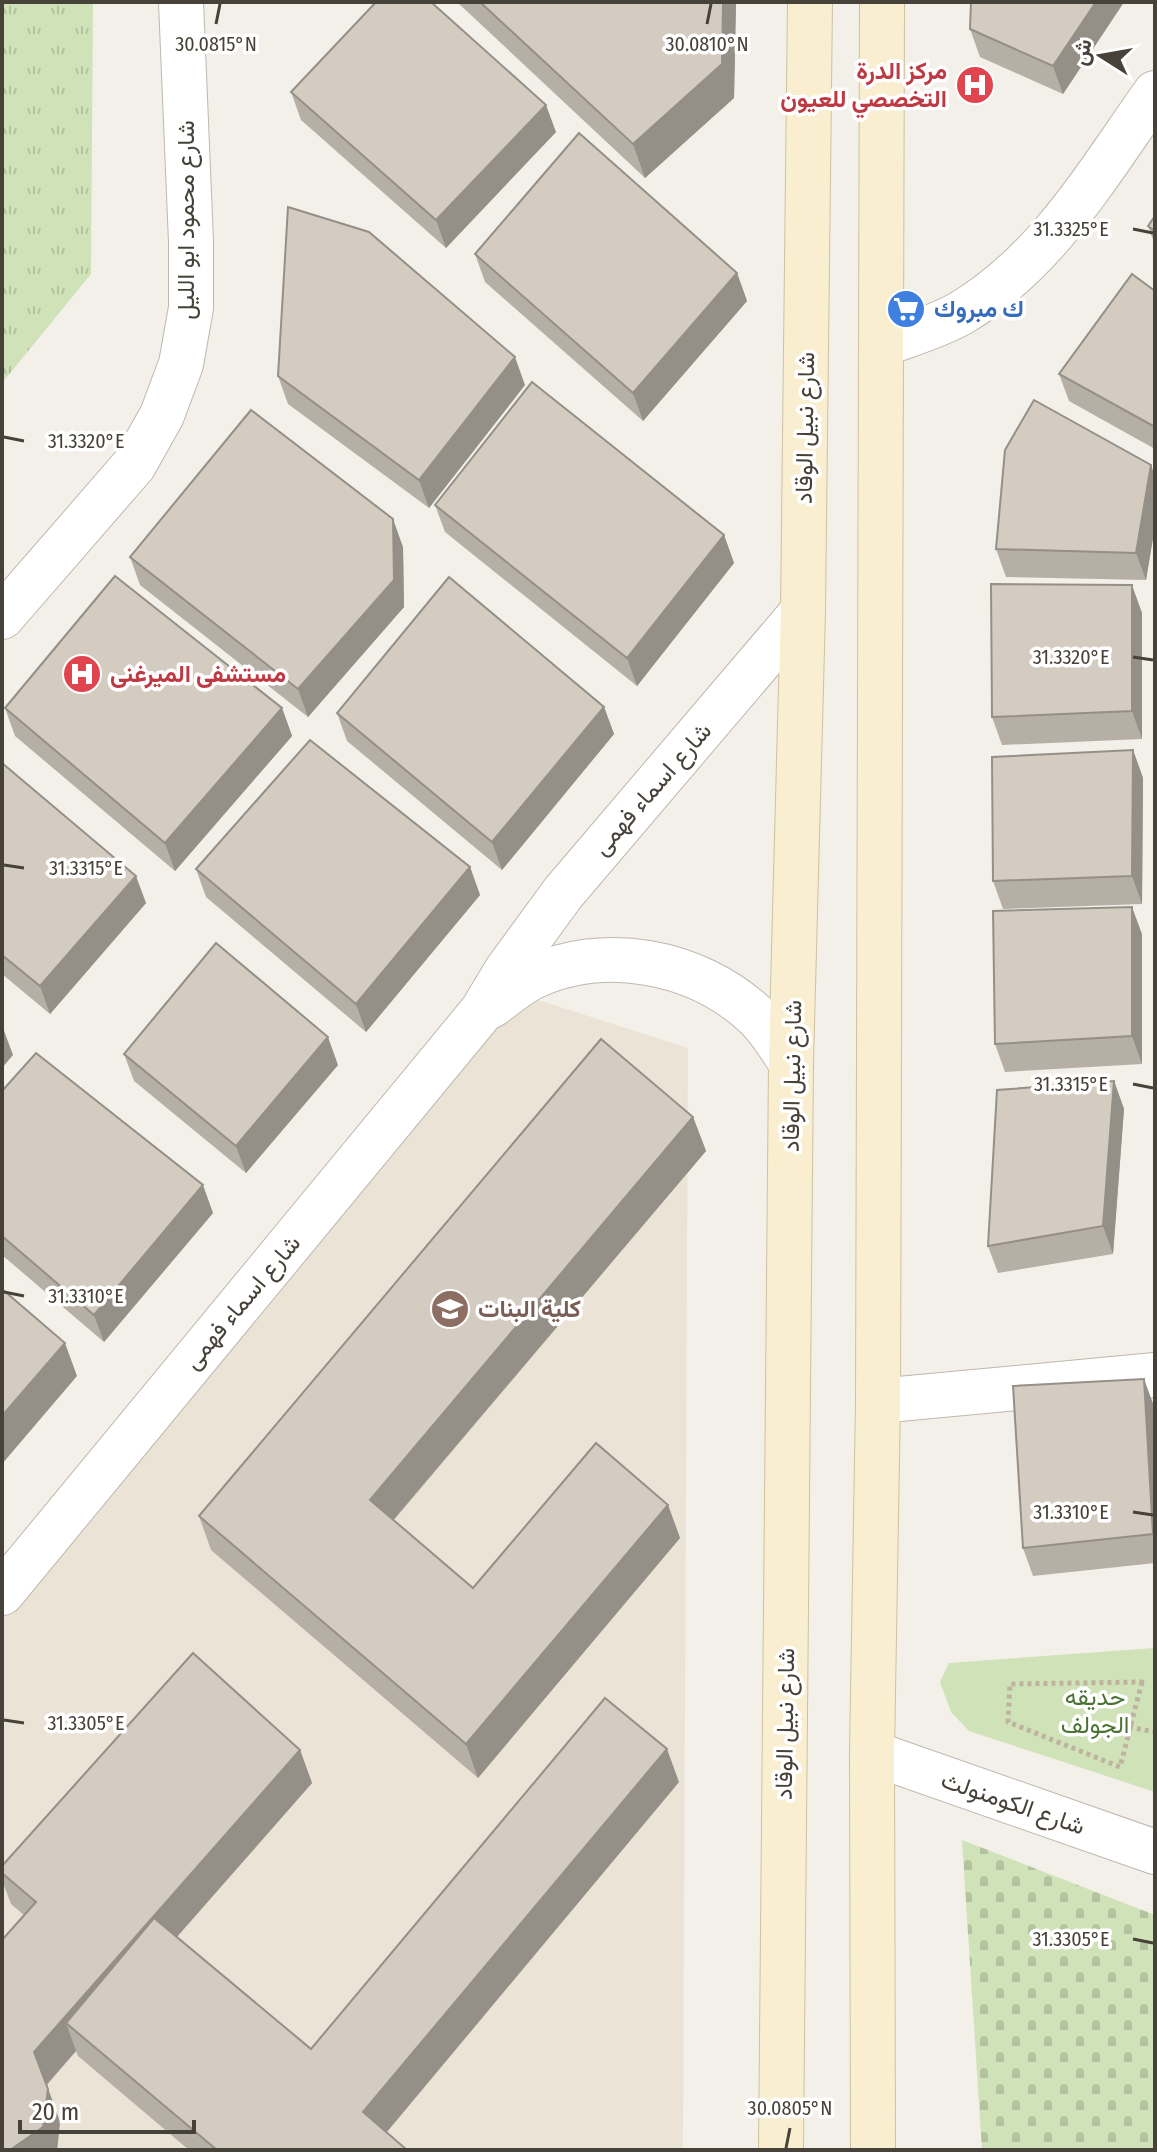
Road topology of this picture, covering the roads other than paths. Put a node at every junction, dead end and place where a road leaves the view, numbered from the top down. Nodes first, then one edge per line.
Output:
1 (181, 2) edge
2 (810, 2) edge
3 (882, 2) edge
4 (1155, 93) edge
5 (881, 345) junction
6 (803, 611) junction
7 (2, 617) edge
8 (482, 1011) junction
9 (791, 1063) junction
10 (1155, 1375) edge
11 (878, 1401) junction
12 (2, 1593) edge
13 (872, 1753) junction
14 (1155, 1852) edge
15 (781, 2150) edge
16 (873, 2150) edge

1 - 7 street, شارع محمود ابو الليل
2 - 6 street, شارع نبيل الوقاد
3 - 5 street
4 - 5 street
5 - 11 street
6 - 8 street, شارع اسماء فهمى
6 - 9 street, شارع نبيل الوقاد
8 - 9 street, شارع اسماء فهمى
8 - 12 street, شارع اسماء فهمى
9 - 15 street, شارع نبيل الوقاد
10 - 11 street
11 - 13 street
13 - 14 street, شارع الكومنولث
13 - 16 street

